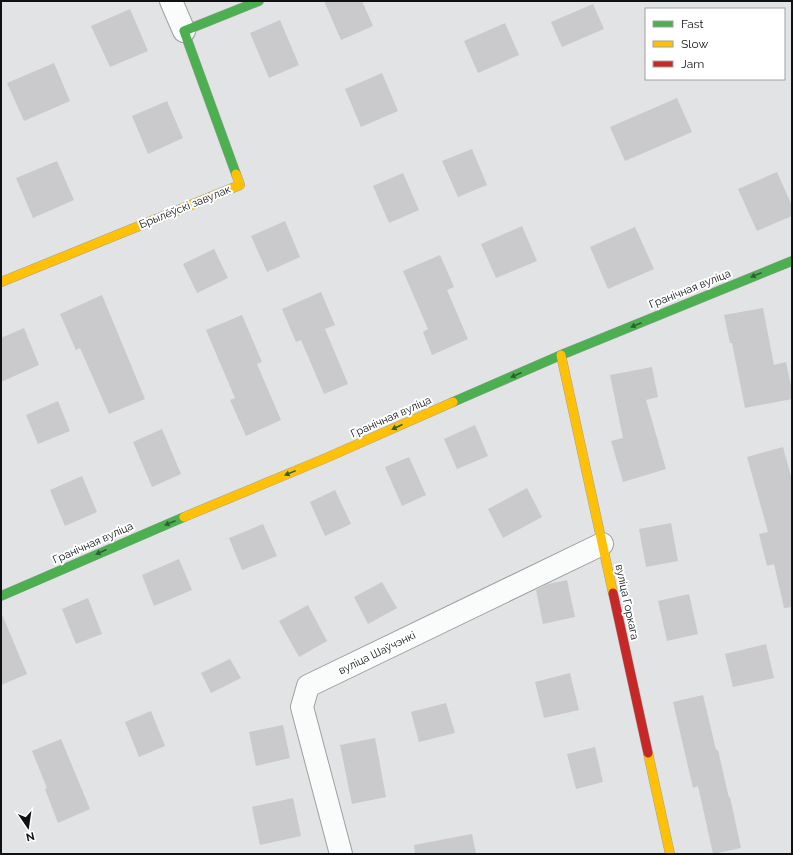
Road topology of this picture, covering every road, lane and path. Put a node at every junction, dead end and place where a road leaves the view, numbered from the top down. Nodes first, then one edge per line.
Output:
1 (171, 1) edge
2 (259, 1) edge
3 (184, 31) junction
4 (792, 260) edge
5 (1, 282) edge
6 (561, 355) junction
7 (602, 544) junction
8 (1, 596) edge
9 (341, 854) edge
10 (670, 854) edge

1 - 3 street, Брылёўскі завулак
2 - 3 street
3 - 5 street, Брылёўскі завулак
4 -> 6 street, Гранічная вуліца
6 - 7 street, вуліца Горкага
6 -> 8 street, Гранічная вуліца
7 - 9 street, вуліца Шаўчэнкі
7 - 10 street, вуліца Горкага

